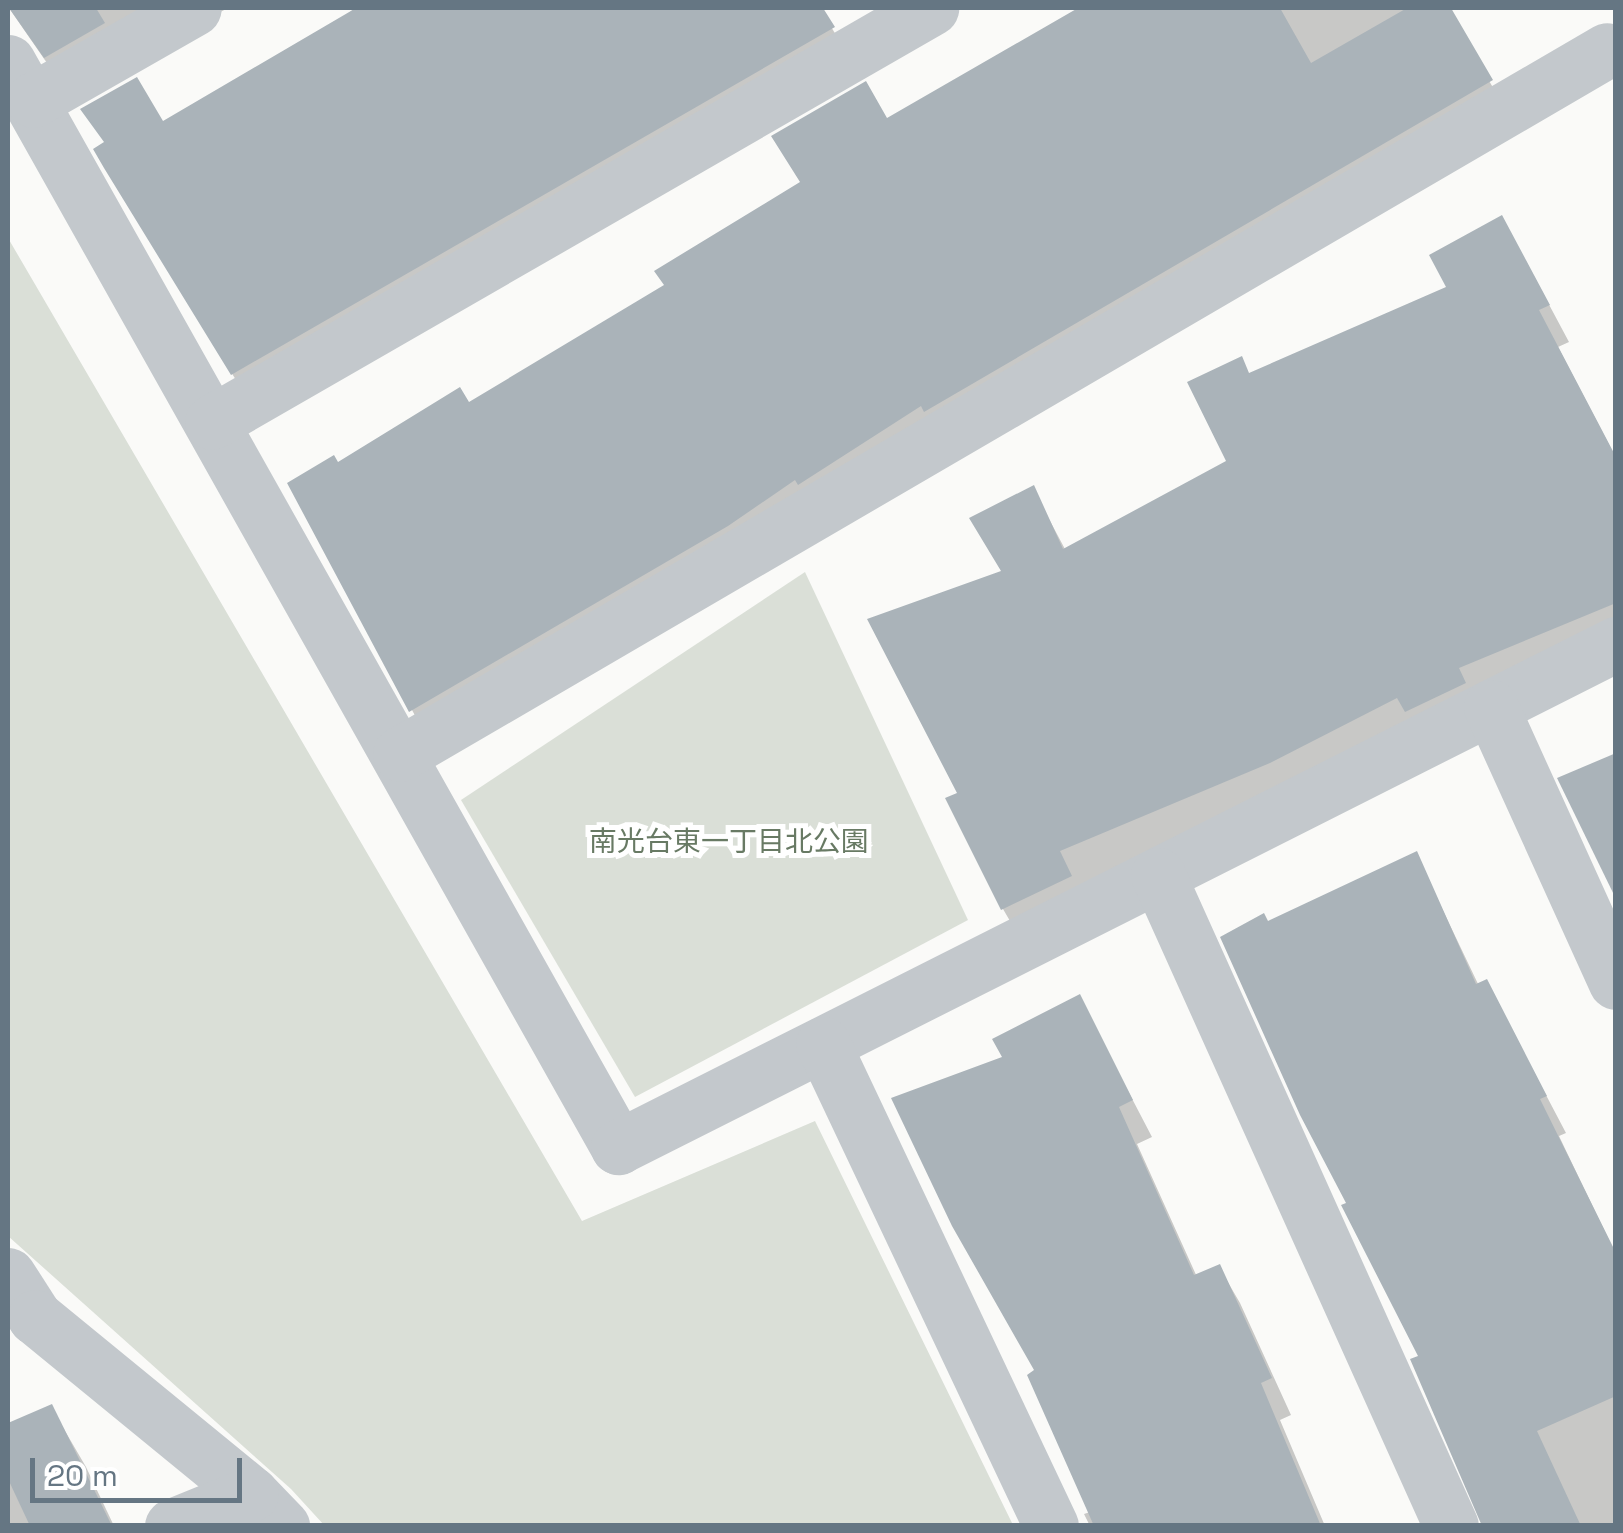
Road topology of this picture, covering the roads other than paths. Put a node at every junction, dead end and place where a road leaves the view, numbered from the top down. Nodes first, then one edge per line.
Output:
1 (194, 8) edge
2 (931, 8) edge
3 (1604, 42) edge
4 (20, 81) edge
5 (212, 422) junction
6 (1616, 644) edge
7 (1491, 706) junction
8 (400, 754) junction
9 (1158, 875) junction
10 (1616, 982) edge
11 (823, 1044) junction
12 (17, 1312) edge
13 (267, 1510) edge
14 (172, 1526) edge
15 (1051, 1526) edge
16 (1452, 1526) edge

1 - 4 street
2 - 5 street
3 - 8 street
4 - 5 street
5 - 8 street
6 - 7 street
7 - 9 street
7 - 10 street
8 - 11 street
9 - 11 street
9 - 16 street
11 - 15 street
12 - 13 street
13 - 14 street

